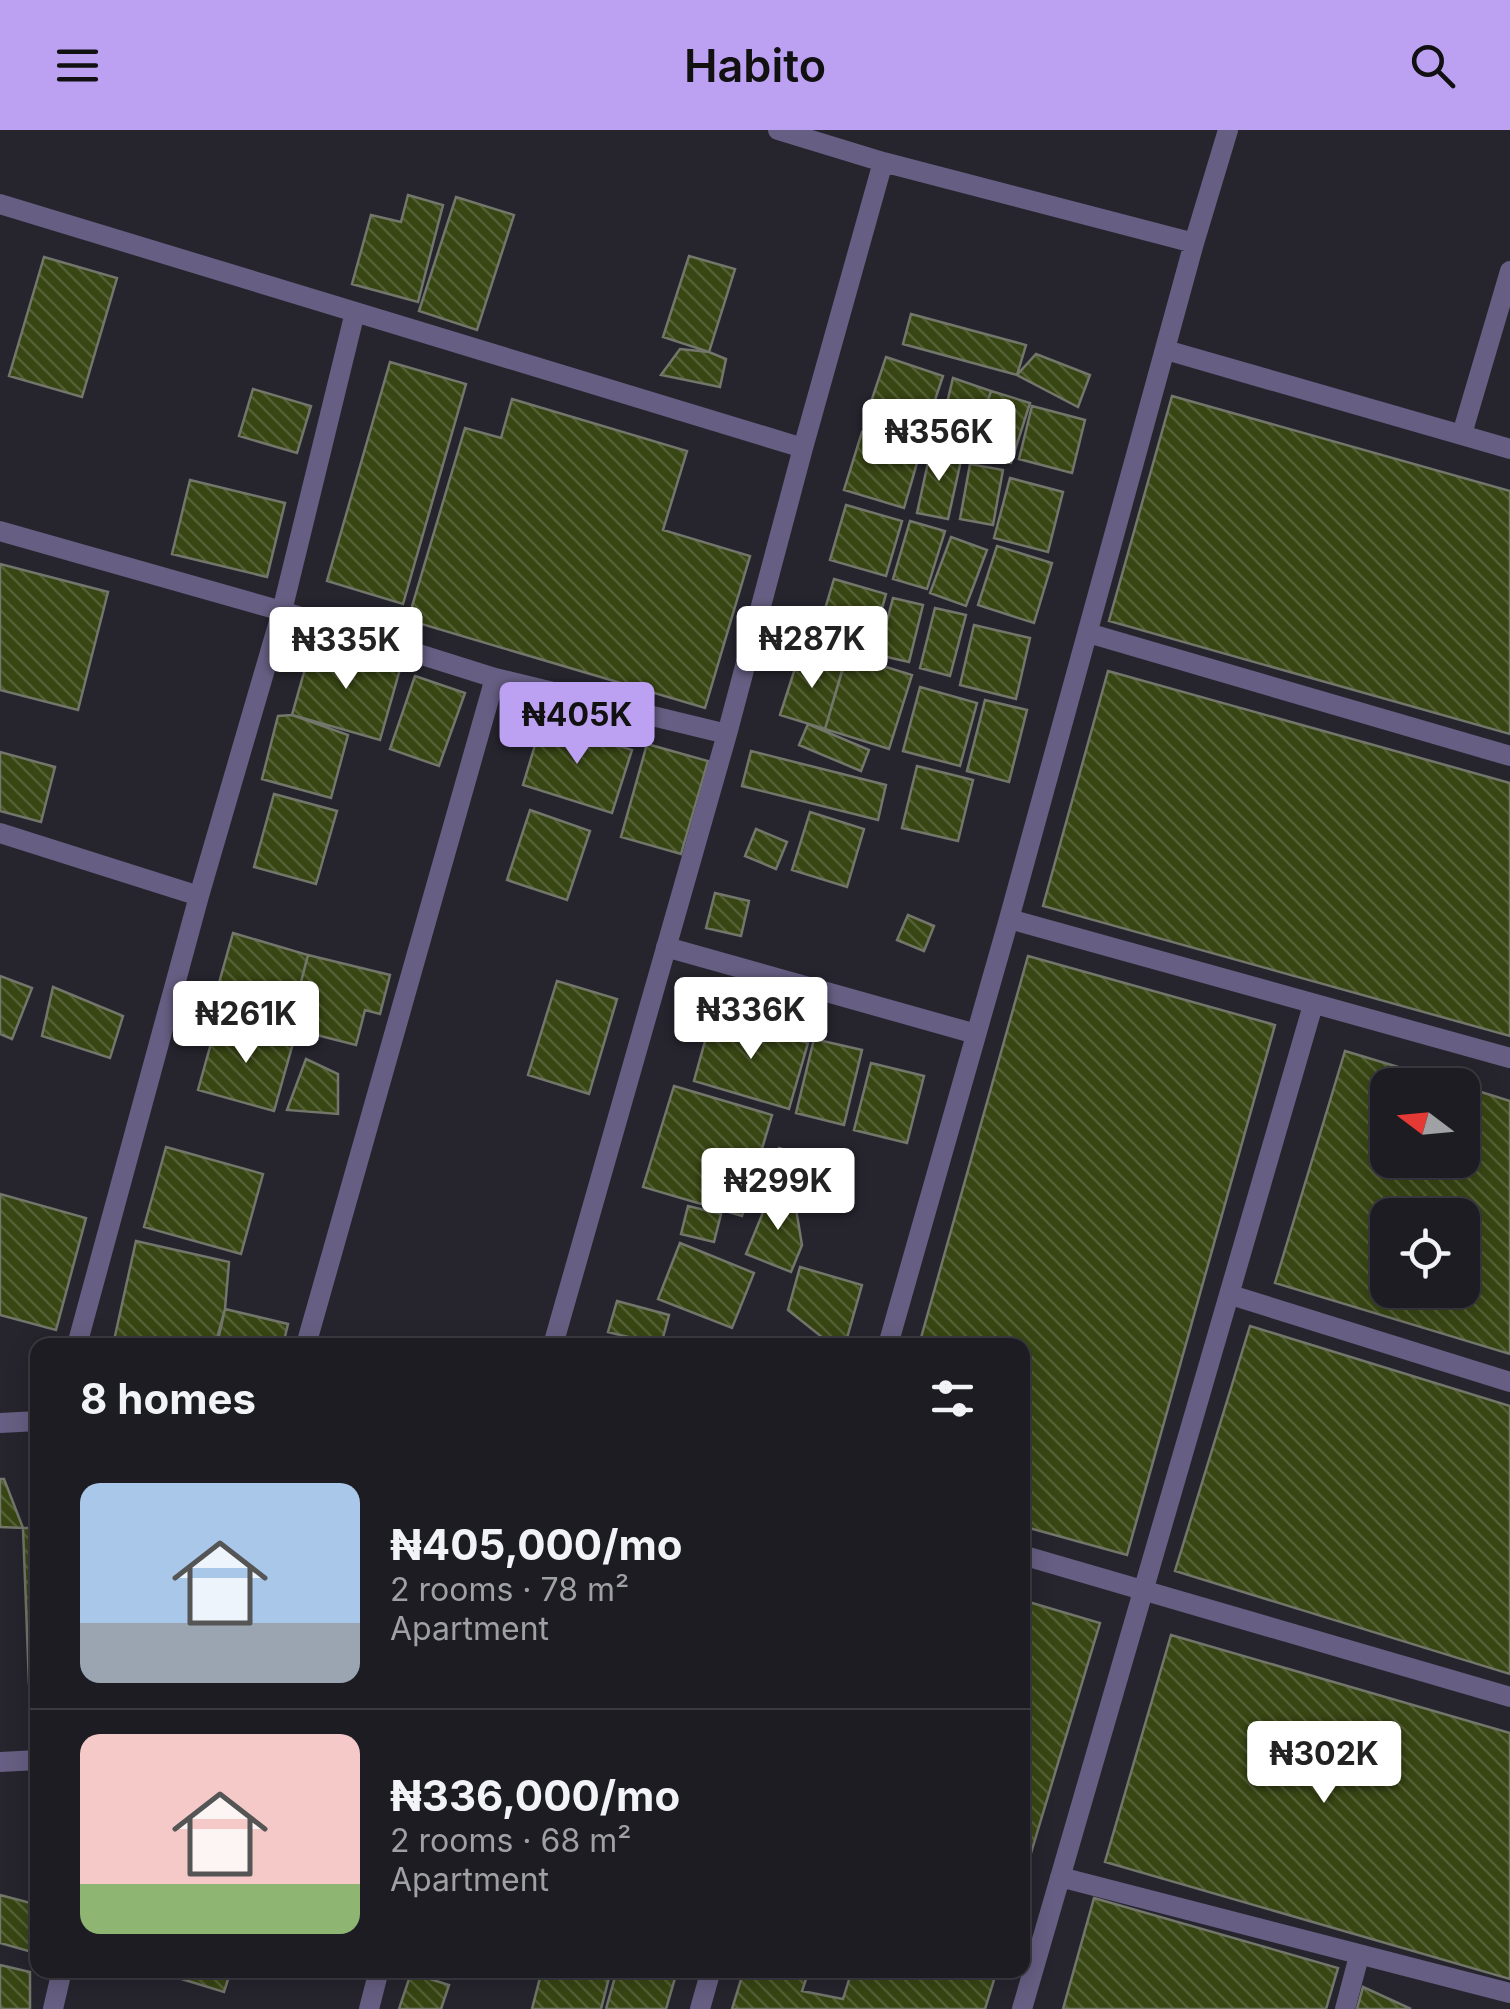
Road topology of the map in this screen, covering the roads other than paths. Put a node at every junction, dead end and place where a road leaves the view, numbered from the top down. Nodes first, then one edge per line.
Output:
1 (778, 130) edge
2 (1228, 130) edge
3 (884, 162) junction
4 (0, 204) edge
5 (1194, 243) junction
6 (1510, 271) edge
7 (355, 312) junction
8 (1166, 350) junction
9 (1462, 434) junction
10 (802, 448) junction
11 (1510, 449) edge
12 (0, 531) edge
13 (282, 611) junction
14 (1088, 633) junction
15 (496, 678) junction
16 (728, 734) junction
17 (1510, 756) edge
18 (0, 833) edge
19 (198, 896) junction
20 (1009, 919) junction
21 (666, 947) junction
22 (1313, 1005) junction
23 (976, 1034) junction
24 (1510, 1058) edge
25 (1231, 1295) junction
26 (79, 1338) edge
27 (308, 1338) edge
28 (554, 1338) edge
29 (890, 1338) edge
30 (1510, 1382) edge
31 (30, 1421) edge
32 (0, 1423) edge
33 (1030, 1556) edge
34 (1144, 1592) junction
35 (1510, 1697) edge
36 (30, 1760) edge
37 (0, 1762) edge
38 (1060, 1877) junction
39 (1359, 1956) junction
40 (60, 1978) edge
41 (377, 1978) edge
42 (709, 1978) edge
43 (1510, 1993) edge
44 (54, 2009) edge
45 (370, 2009) edge
46 (700, 2009) edge
47 (1022, 2009) edge
48 (1345, 2009) edge

1 - 3 street
2 - 5 street
3 - 5 street
3 - 10 street
4 - 7 street
5 - 8 street
6 - 9 street
7 - 10 street
7 - 13 street
8 - 9 street
8 - 14 street
9 - 11 street
10 - 16 street
12 - 13 street
13 - 15 street
13 - 19 street
14 - 17 street
14 - 20 street
15 - 16 street
15 - 27 street
16 - 21 street
18 - 19 street
19 - 26 street
20 - 22 street
20 - 23 street
21 - 23 street
21 - 28 street
22 - 24 street
22 - 25 street
23 - 29 street
25 - 30 street
25 - 34 street
31 - 32 street
33 - 34 street
34 - 35 street
34 - 38 street
36 - 37 street
38 - 39 street
38 - 47 street
39 - 43 street
39 - 48 street
40 - 44 street
41 - 45 street
42 - 46 street

